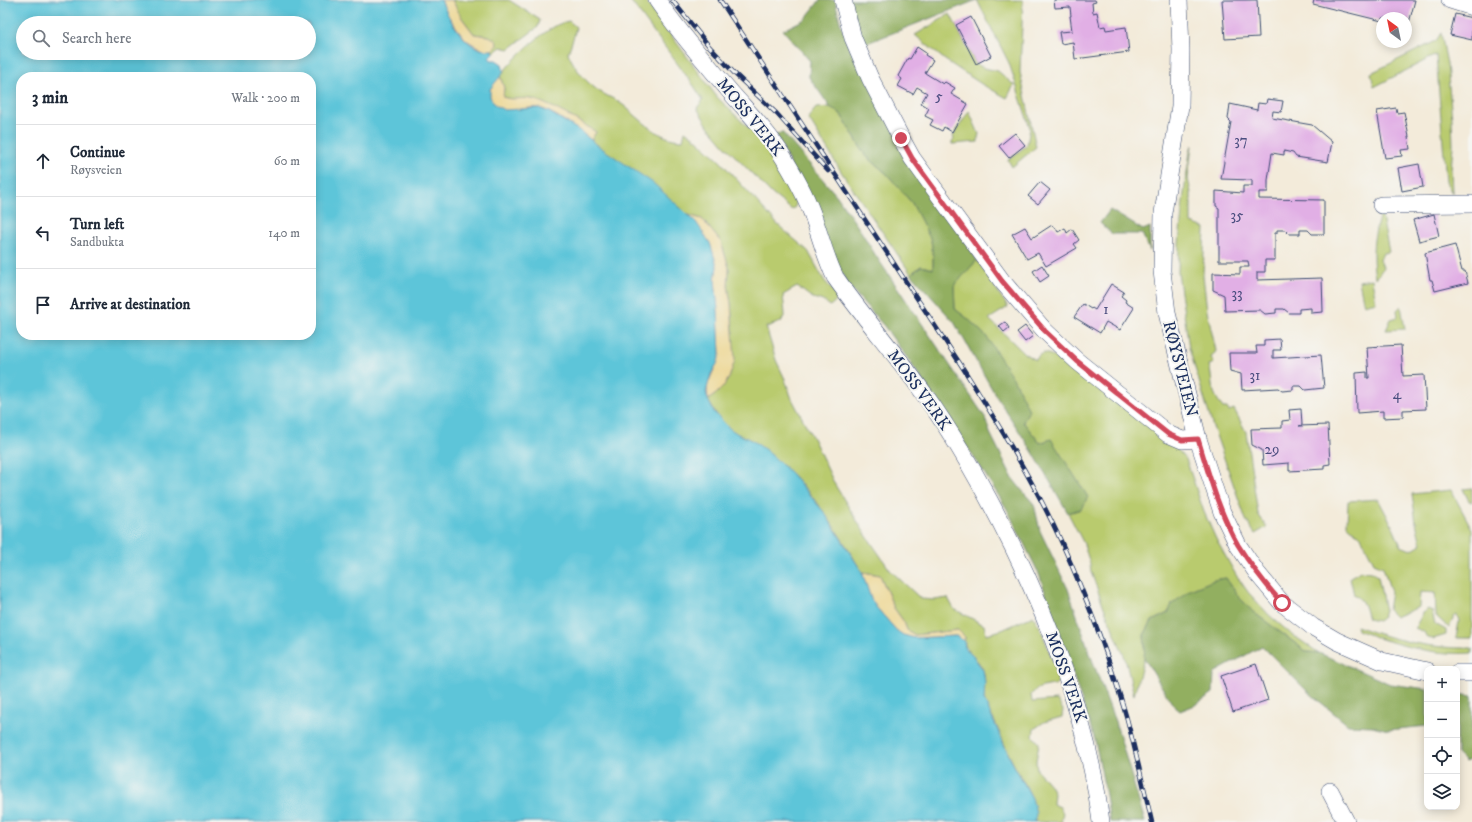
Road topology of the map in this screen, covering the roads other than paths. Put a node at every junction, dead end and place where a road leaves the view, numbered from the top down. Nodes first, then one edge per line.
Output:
1 (657, 0) edge
2 (843, 0) edge
3 (1179, 0) edge
4 (1450, 0) edge
5 (1472, 7) edge
6 (1472, 204) edge
7 (1381, 205) dead end
8 (1198, 439) junction
9 (1424, 670) edge
10 (1460, 673) edge
11 (1472, 673) edge
12 (1330, 791) dead end
13 (1344, 820) edge
14 (1101, 822) edge

1 - 14 street, MOSS VERK
2 - 8 street
3 - 8 street, RØYSVEIEN
4 - 5 street
6 - 7 street
8 - 9 street, RØYSVEIEN
10 - 11 street
12 - 13 street

